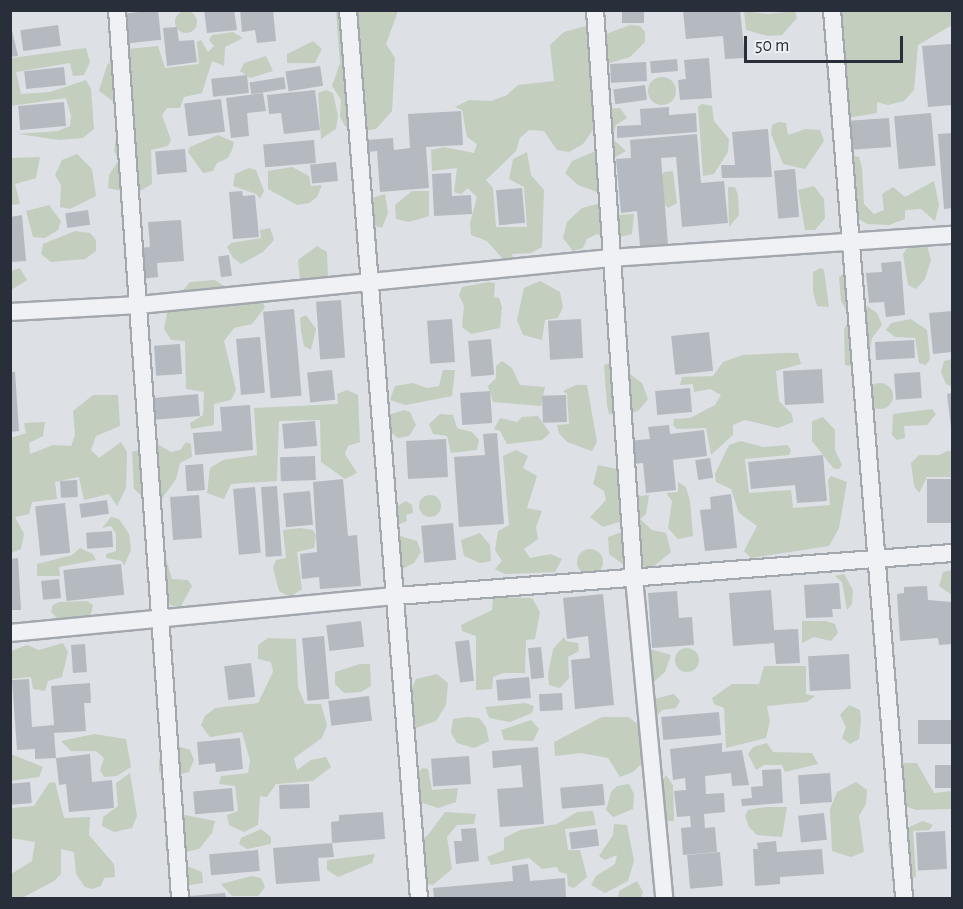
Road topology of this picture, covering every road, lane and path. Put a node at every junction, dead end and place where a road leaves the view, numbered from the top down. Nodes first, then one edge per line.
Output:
1 (117, 10) edge
2 (348, 10) edge
3 (595, 10) edge
4 (832, 10) edge
5 (952, 235) edge
6 (853, 242) junction
7 (611, 258) junction
8 (367, 279) junction
9 (138, 304) junction
10 (10, 312) edge
11 (952, 553) edge
12 (879, 560) junction
13 (634, 578) junction
14 (396, 596) junction
15 (161, 621) junction
16 (10, 633) edge
17 (180, 898) edge
18 (418, 898) edge
19 (663, 898) edge
20 (904, 898) edge

1 - 9 street
2 - 8 street
3 - 7 street
4 - 6 street
5 - 6 street
6 - 7 street
6 - 12 street
7 - 8 street
7 - 13 street
8 - 9 street
8 - 14 street
9 - 10 street
9 - 15 street
11 - 12 street
12 - 13 street
12 - 20 street
13 - 14 street
13 - 19 street
14 - 15 street
14 - 18 street
15 - 16 street
15 - 17 street

